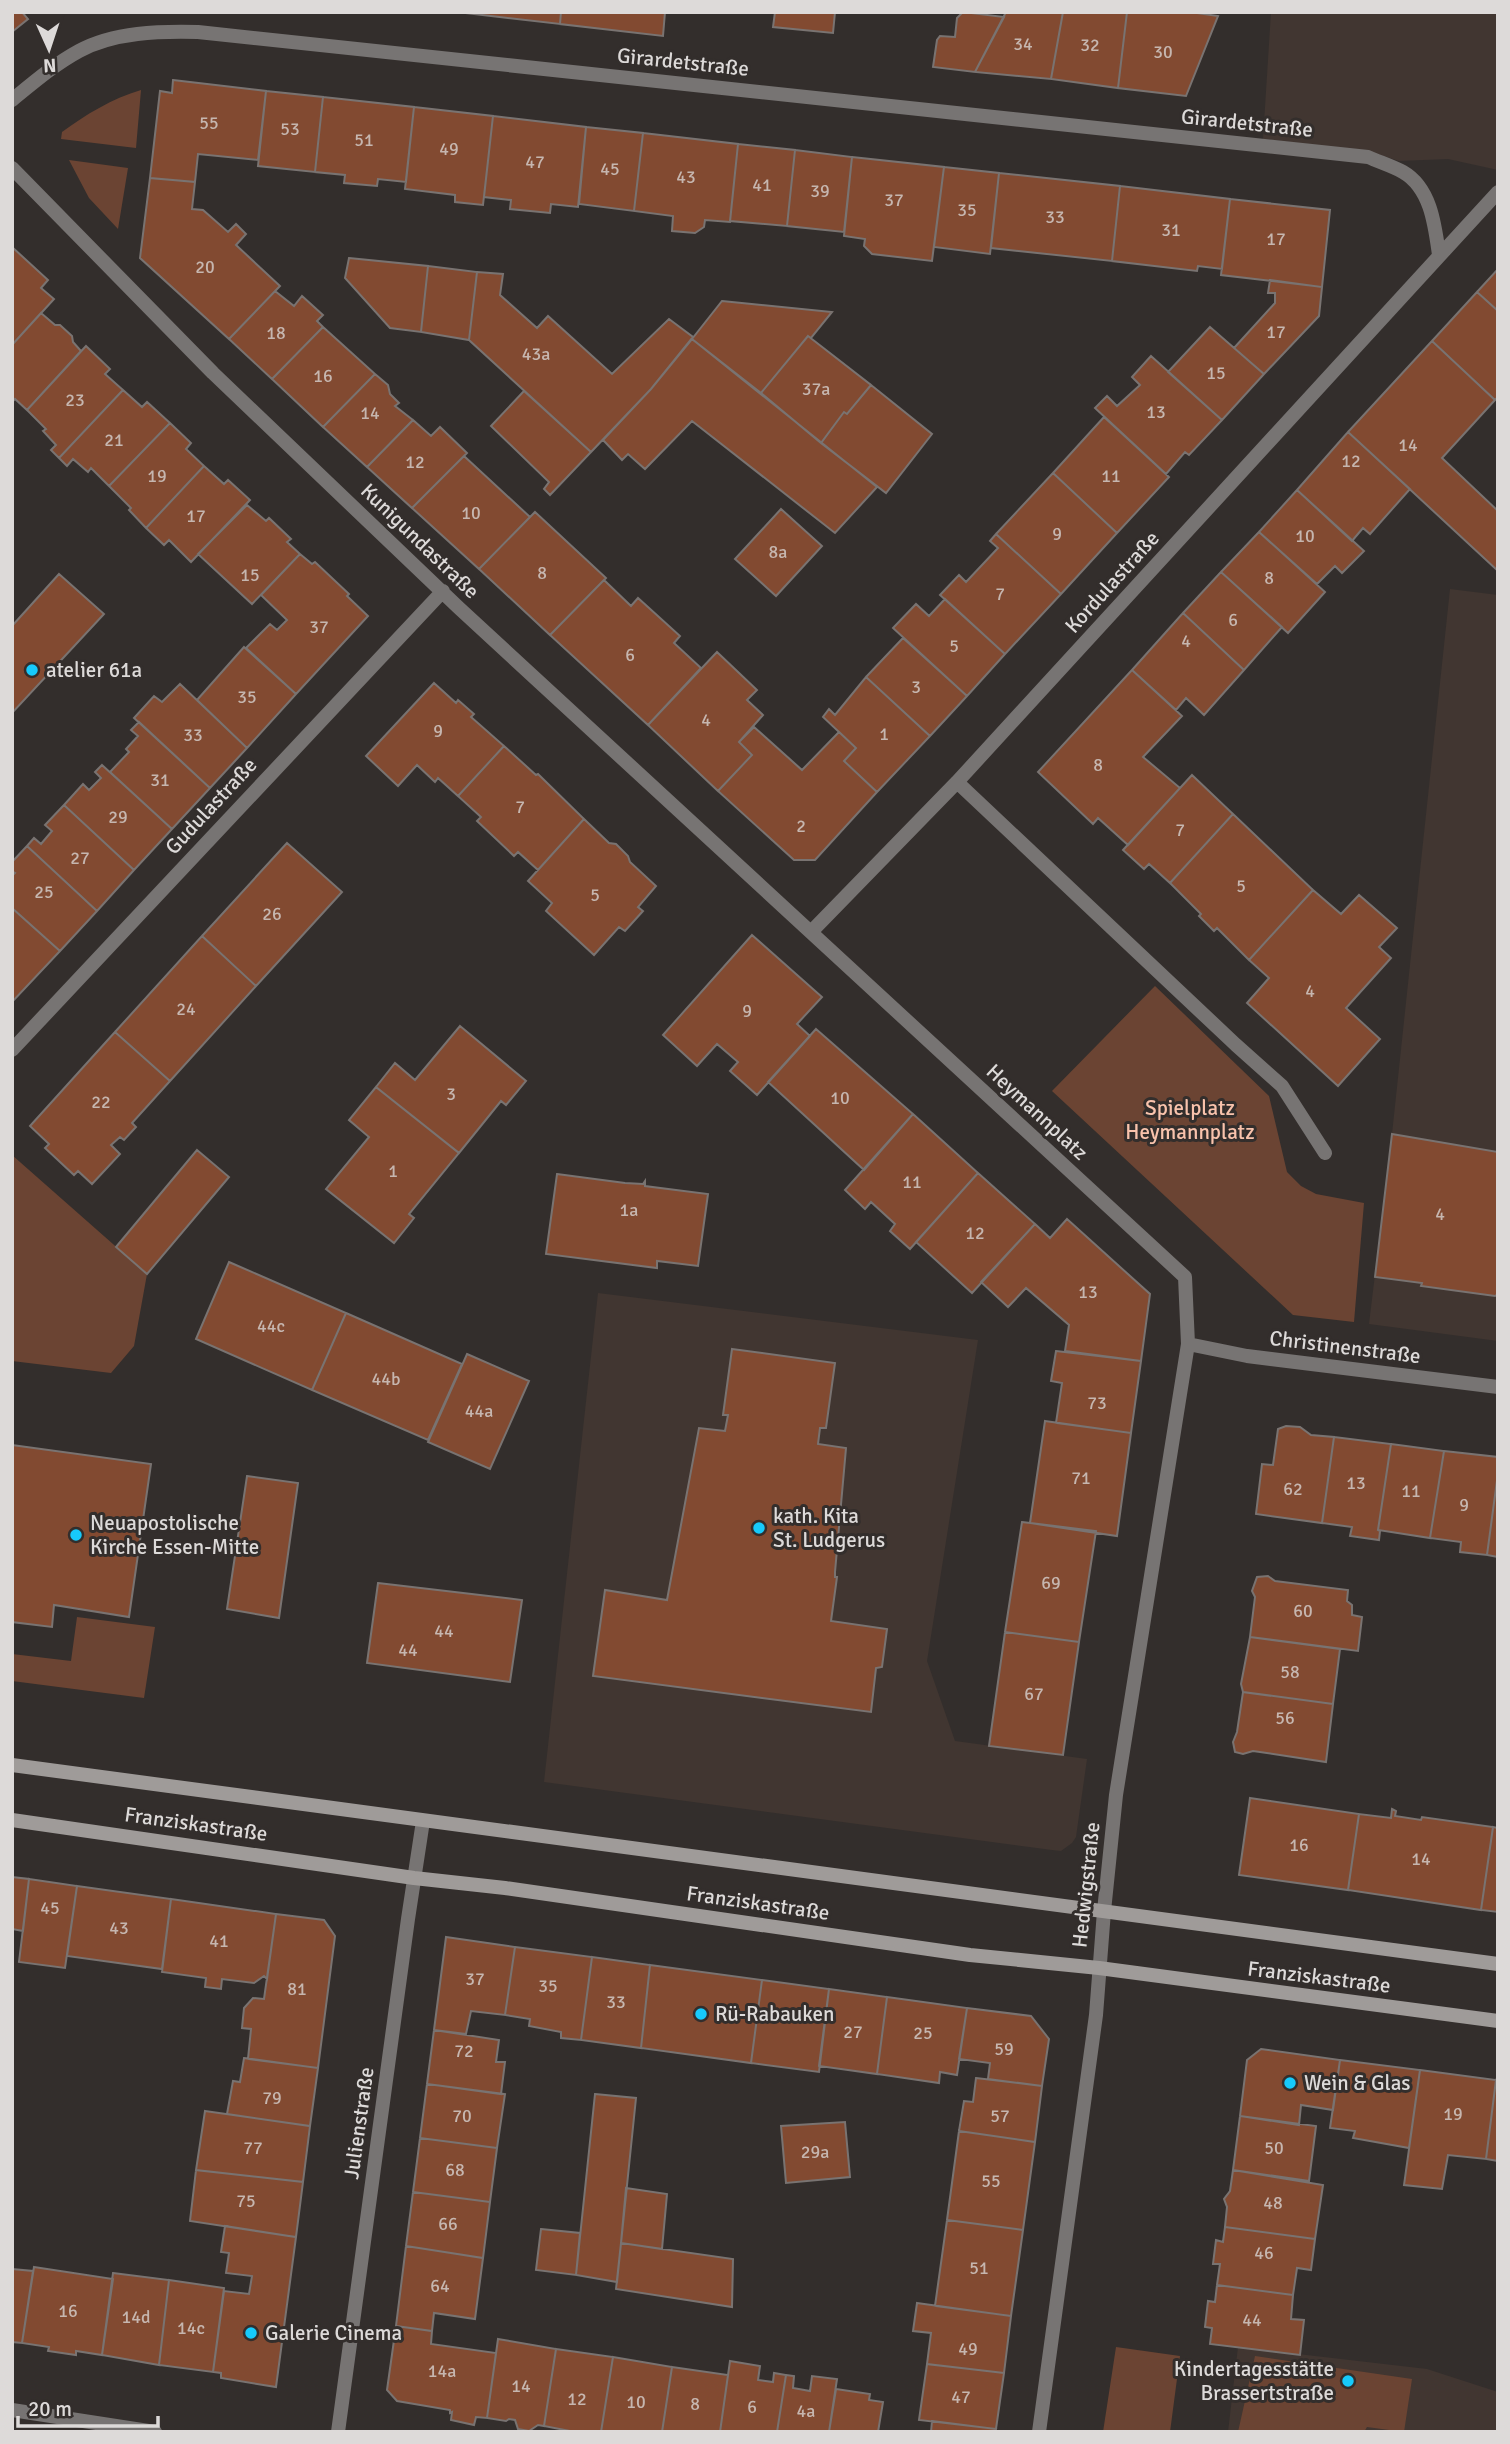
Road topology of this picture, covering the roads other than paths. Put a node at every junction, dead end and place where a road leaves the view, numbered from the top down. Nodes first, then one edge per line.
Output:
1 (12, 100) edge
2 (12, 168) edge
3 (1498, 192) edge
4 (1439, 255) junction
5 (443, 591) junction
6 (957, 782) junction
7 (811, 933) junction
8 (12, 1050) edge
9 (1325, 1153) dead end
10 (1188, 1344) junction
11 (1498, 1387) edge
12 (12, 1765) edge
13 (12, 1819) edge
14 (424, 1821) junction
15 (414, 1878) junction
16 (1104, 1911) junction
17 (1498, 1964) edge
18 (1099, 1968) junction
19 (1498, 2021) edge
20 (12, 2410) edge
21 (155, 2432) edge
22 (338, 2432) edge
23 (1039, 2432) edge

1 - 4 street, Girardetstraße
2 - 5 street, Kunigundastraße
3 - 4 street, Kordulastraße
4 - 6 street, Kordulastraße
5 - 7 street, Kunigundastraße
5 - 8 street, Gudulastraße
6 - 7 street, Kordulastraße
6 - 9 street
7 - 10 street, Heymannplatz
10 - 11 street, Christinenstraße
10 - 16 street, Hedwigstraße
12 - 14 main road, Franziskastraße
13 - 15 main road, Franziskastraße
14 - 15 street, Julienstraße
14 - 16 main road, Franziskastraße
15 - 18 main road, Franziskastraße
15 - 22 street, Julienstraße
16 - 17 main road, Franziskastraße
16 - 18 street, Hedwigstraße
18 - 19 main road, Franziskastraße
18 - 23 street, Hedwigstraße
20 - 21 street

